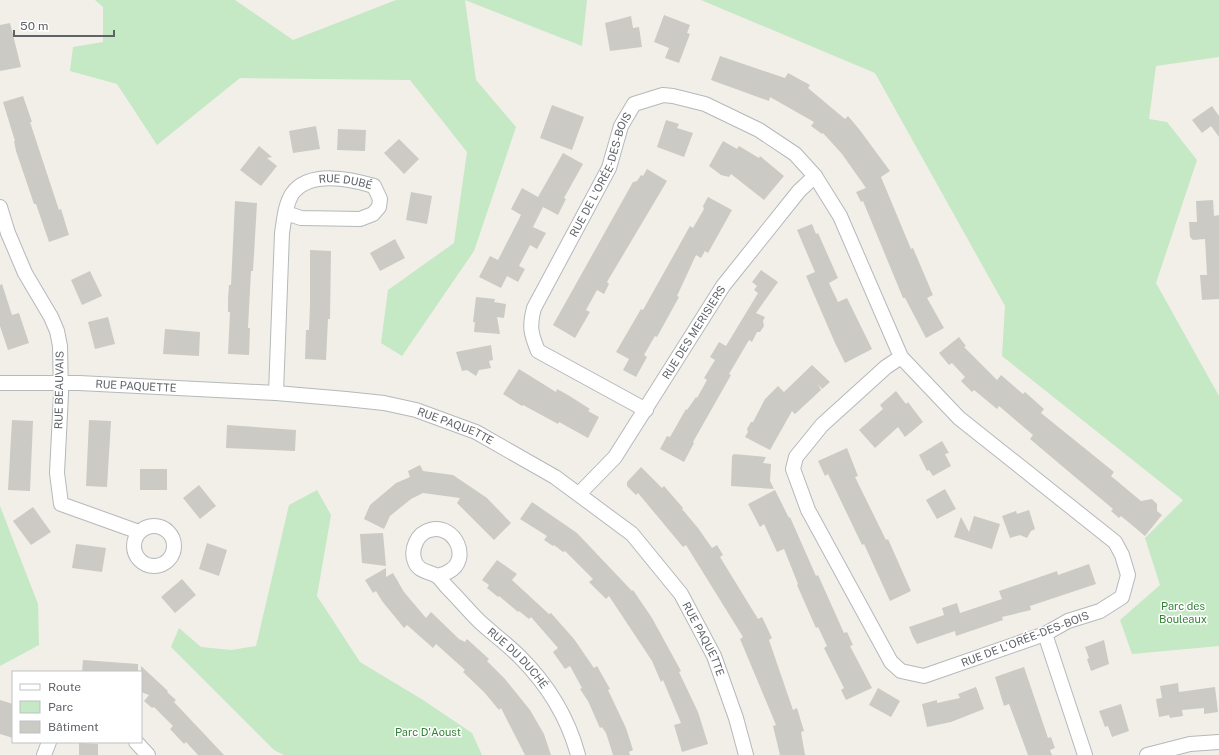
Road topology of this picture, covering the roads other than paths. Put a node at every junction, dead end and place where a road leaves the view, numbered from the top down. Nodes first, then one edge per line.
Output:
1 (815, 176) junction
2 (0, 207) edge
3 (286, 213) junction
4 (901, 356) junction
5 (0, 383) edge
6 (61, 383) junction
7 (276, 393) junction
8 (646, 410) junction
9 (579, 494) junction
10 (138, 532) dead end
11 (437, 576) dead end
12 (1045, 634) junction
13 (1219, 742) edge
14 (50, 743) edge
15 (137, 743) edge
16 (44, 755) edge
17 (148, 755) edge
18 (578, 755) edge
19 (746, 755) edge
20 (1085, 755) edge
21 (1147, 755) edge

1 - 4 street, RUE DE L'ORÉE-DES-BOIS
1 - 8 street, RUE DES MERISIERS
1 - 8 street, RUE DE L'ORÉE-DES-BOIS
2 - 6 street, RUE BEAUVAIS
3 - 3 street, RUE DUBÉ
3 - 7 street, RUE DUBÉ
4 - 12 street, RUE DE L'ORÉE-DES-BOIS
4 - 12 street, RUE DE L'ORÉE-DES-BOIS
5 - 6 street, RUE PAQUETTE
6 - 7 street, RUE PAQUETTE
6 - 10 street, RUE BEAUVAIS
7 - 9 street, RUE PAQUETTE
8 - 9 street, RUE DES MERISIERS
9 - 19 street, RUE PAQUETTE
11 - 18 street, RUE DU DUCHÉ
12 - 20 street
13 - 21 street
14 - 16 street
15 - 17 street

